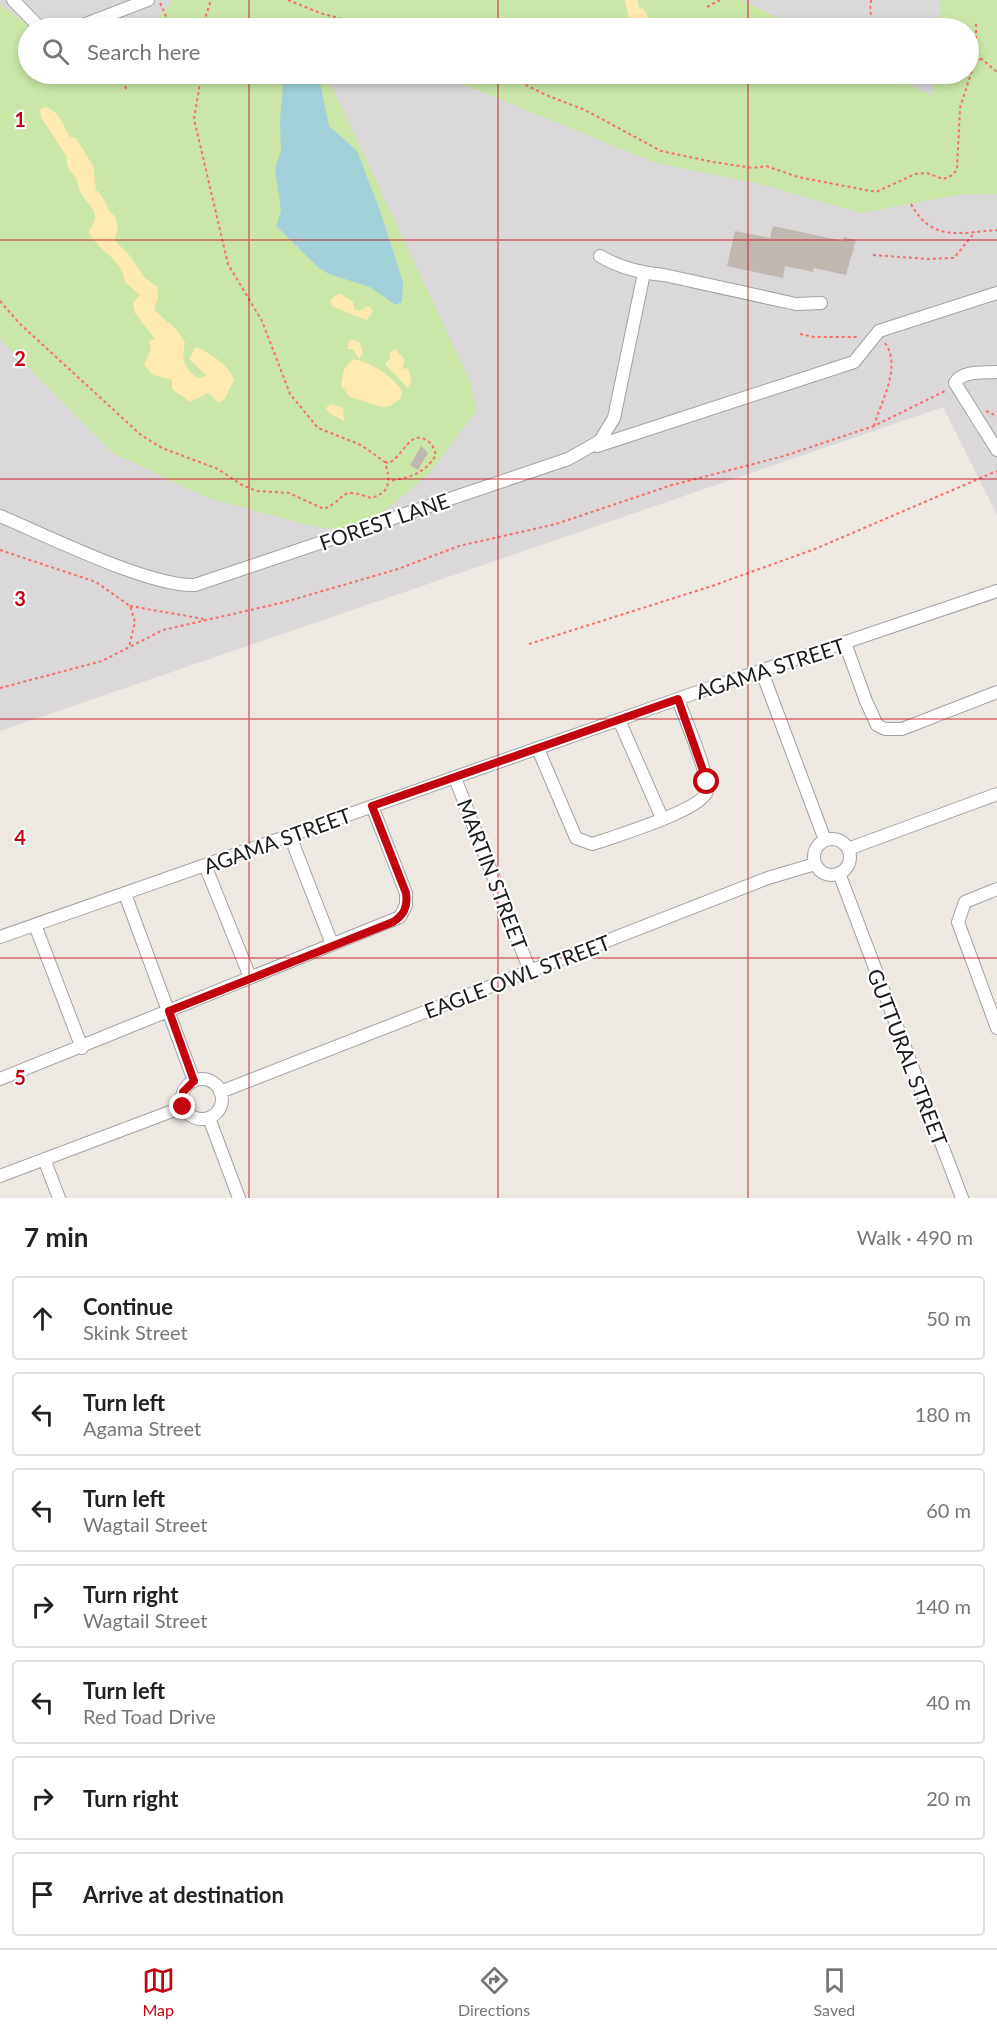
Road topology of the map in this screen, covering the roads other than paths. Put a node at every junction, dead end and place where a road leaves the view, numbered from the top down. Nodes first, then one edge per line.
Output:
1 (13, 0) edge
2 (148, 0) edge
3 (30, 18) edge
4 (101, 18) edge
5 (600, 255) dead end
6 (644, 273) junction
7 (997, 293) edge
8 (821, 303) dead end
9 (997, 372) edge
10 (587, 450) junction
11 (997, 450) edge
12 (0, 516) edge
13 (997, 591) edge
14 (845, 643) junction
15 (762, 672) junction
16 (997, 692) edge
17 (678, 699) junction
18 (619, 720) junction
19 (538, 749) junction
20 (455, 778) junction
21 (997, 794) edge
22 (372, 806) junction
23 (662, 818) junction
24 (290, 836) junction
25 (825, 840) junction
26 (848, 849) junction
27 (815, 864) junction
28 (205, 865) junction
29 (839, 873) junction
30 (997, 889) edge
31 (125, 894) junction
32 (36, 925) junction
33 (0, 937) edge
34 (332, 944) junction
35 (530, 970) junction
36 (250, 977) junction
37 (169, 1011) junction
38 (997, 1028) edge
39 (82, 1048) junction
40 (0, 1079) edge
41 (194, 1081) junction
42 (220, 1092) junction
43 (183, 1107) junction
44 (209, 1118) junction
45 (44, 1160) junction
46 (0, 1176) edge
47 (59, 1198) edge
48 (239, 1198) edge
49 (962, 1198) edge

1 - 3 street
2 - 4 street
5 - 6 street
6 - 8 street
6 - 10 street, FOREST LANE
7 - 10 street
9 - 11 street
10 - 12 street, FOREST LANE
13 - 14 street, AGAMA STREET
14 - 15 street, AGAMA STREET
14 - 16 street
15 - 17 street, AGAMA STREET
15 - 25 street
17 - 18 street, AGAMA STREET
17 - 23 street
18 - 19 street, AGAMA STREET
18 - 23 street
19 - 20 street, AGAMA STREET
19 - 23 street
20 - 22 street, AGAMA STREET
20 - 35 street, MARTIN STREET
21 - 26 street
22 - 24 street, AGAMA STREET
22 - 34 street
24 - 28 street, AGAMA STREET
24 - 34 street
25 - 26 street
25 - 27 street
26 - 29 street
27 - 29 street
27 - 35 street, EAGLE OWL STREET
28 - 31 street, AGAMA STREET
28 - 36 street
29 - 49 street, GUTTURAL STREET
30 - 38 street
31 - 32 street, AGAMA STREET
31 - 37 street
32 - 33 street, AGAMA STREET
32 - 39 street
34 - 36 street
35 - 42 street, EAGLE OWL STREET
36 - 37 street
37 - 39 street
37 - 41 street
39 - 40 street
41 - 42 street
41 - 43 street
42 - 44 street
43 - 44 street
43 - 45 street
44 - 48 street
45 - 46 street
45 - 47 street

